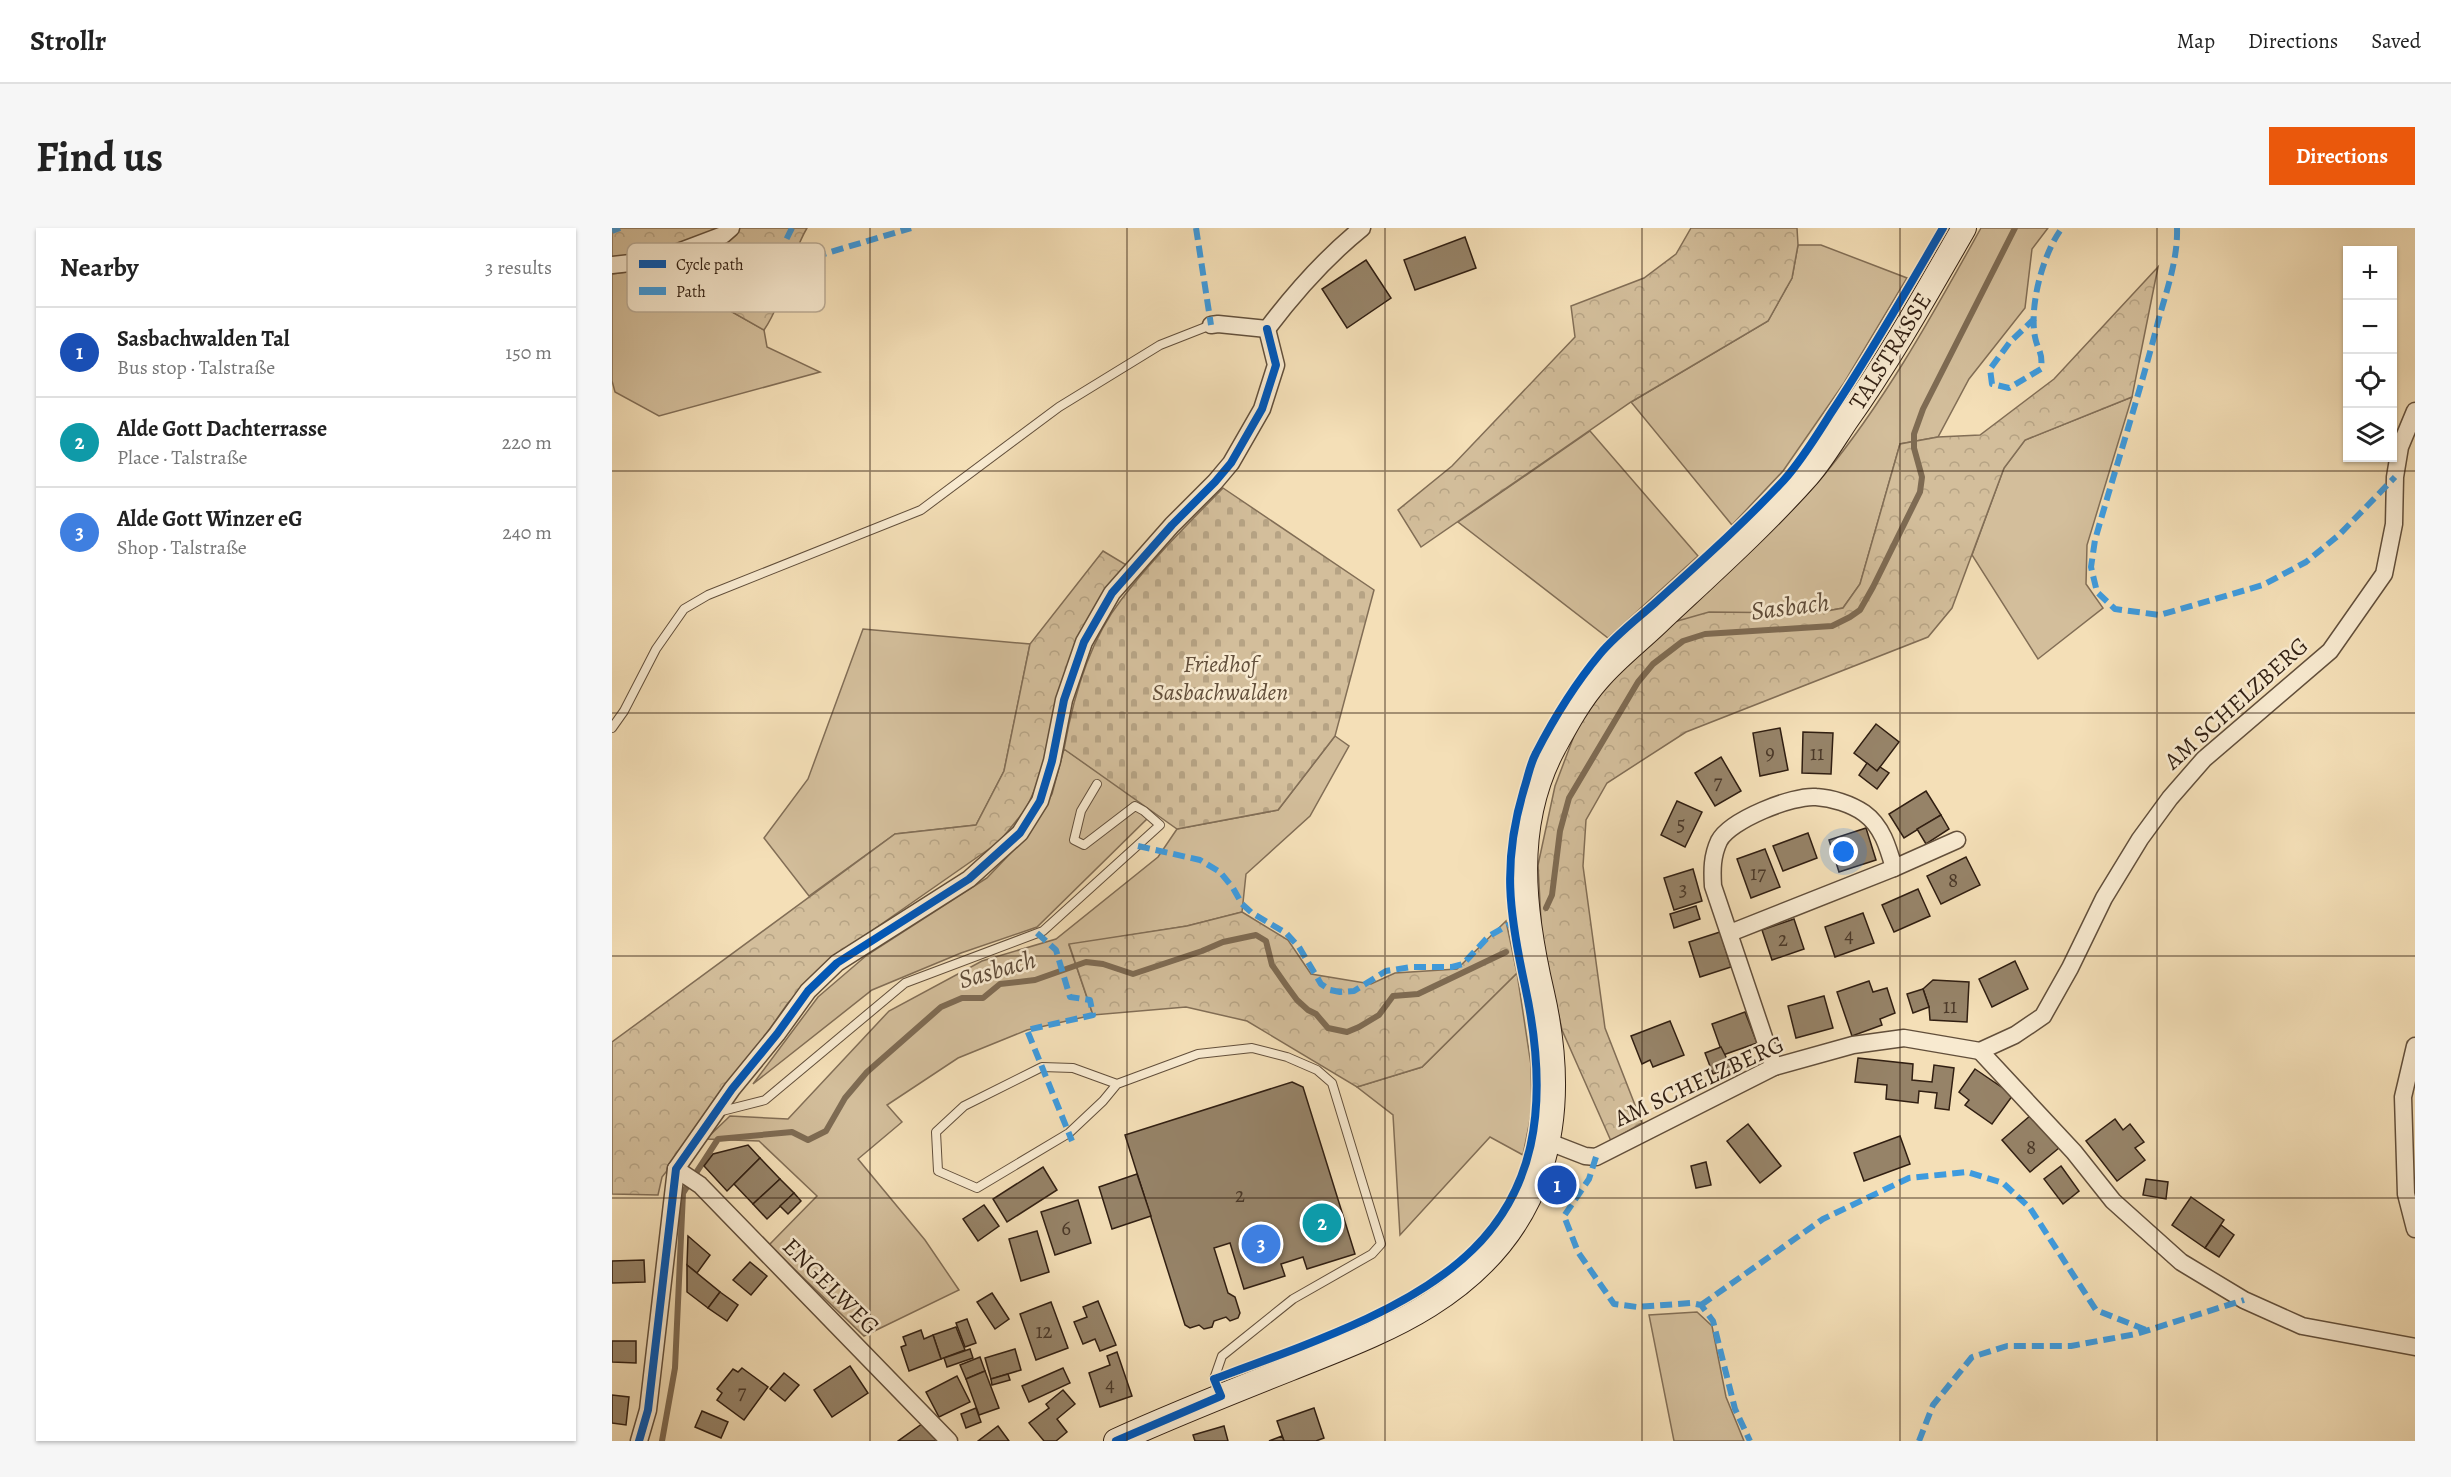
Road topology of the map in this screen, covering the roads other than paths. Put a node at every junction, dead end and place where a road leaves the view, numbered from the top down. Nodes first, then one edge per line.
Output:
1 (731, 228) edge
2 (1362, 228) edge
3 (1964, 228) edge
4 (702, 243) edge
5 (627, 263) edge
6 (612, 265) edge
7 (1211, 325) joint
8 (1267, 329) junction
9 (2415, 411) edge
10 (612, 728) edge
11 (1097, 784) dead end
12 (1957, 840) dead end
13 (1894, 868) junction
14 (1730, 933) junction
15 (2415, 1046) edge
16 (1980, 1051) junction
17 (1774, 1067) junction
18 (1117, 1084) junction
19 (715, 1113) junction
20 (1549, 1142) junction
21 (676, 1169) junction
22 (2415, 1230) edge
23 (2415, 1347) edge
24 (1221, 1396) junction
25 (639, 1441) edge
26 (949, 1441) edge
27 (1116, 1441) edge

1 - 4 street
2 - 8 street
3 - 20 main road, TALSTRASSE
5 - 6 street
7 - 8 street
7 - 10 lane
8 - 19 street
9 - 16 street, AM SCHELZBERG
11 - 19 lane
12 - 13 street
13 - 14 street
13 - 14 street
14 - 17 street
15 - 22 street
16 - 17 street, AM SCHELZBERG
16 - 23 street
17 - 20 street, AM SCHELZBERG
18 - 18 lane
18 - 24 lane
19 - 21 street
20 - 24 main road, TALSTRASSE
21 - 25 street
21 - 26 street, ENGELWEG
24 - 27 main road, TALSTRASSE

